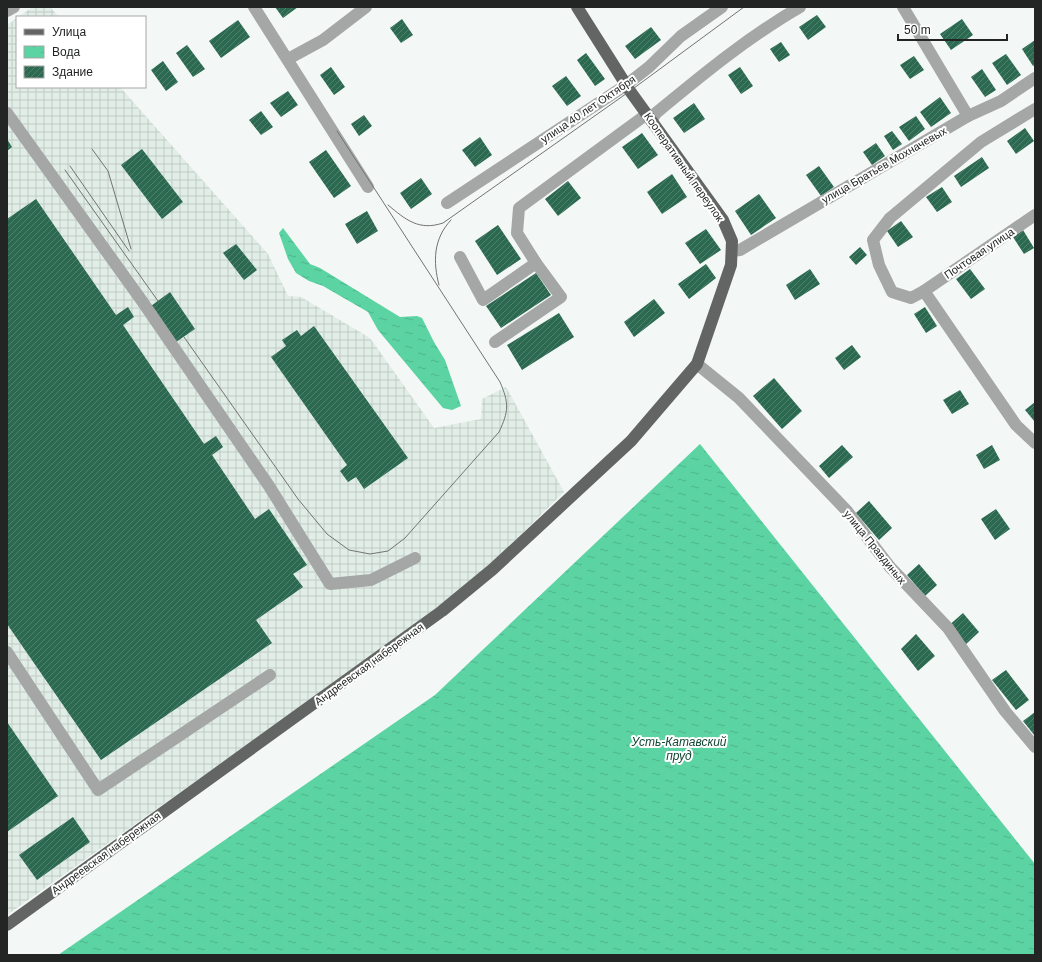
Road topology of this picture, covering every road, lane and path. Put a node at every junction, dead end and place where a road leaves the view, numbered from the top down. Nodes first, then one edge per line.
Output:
1 (14, 7) edge
2 (254, 7) edge
3 (366, 7) edge
4 (576, 7) edge
5 (722, 7) edge
6 (800, 7) edge
7 (903, 7) edge
8 (7, 11) edge
9 (288, 59) junction
10 (1035, 78) edge
11 (626, 85) junction
12 (1035, 108) edge
13 (7, 113) edge
14 (968, 116) junction
15 (649, 117) junction
16 (368, 187) dead end
17 (447, 203) dead end
18 (1035, 215) edge
19 (732, 251) junction
20 (460, 257) dead end
21 (536, 263) junction
22 (924, 291) junction
23 (495, 342) dead end
24 (697, 364) junction
25 (1035, 443) edge
26 (415, 558) dead end
27 (7, 652) edge
28 (270, 675) dead end
29 (1035, 746) edge
30 (7, 924) edge

1 - 8 street
2 - 9 street
3 - 9 street
4 - 11 main road, Кооперативный переулок
5 - 11 street, улица 40 лет Октября
6 - 15 street
7 - 14 street
9 - 16 street
10 - 14 street, улица Братьев Мохначевых
11 - 15 main road, Кооперативный переулок
11 - 17 street, улица 40 лет Октября
12 - 22 street, Почтовая улица
13 - 26 street
14 - 19 street, улица Братьев Мохначевых
15 - 19 main road, Кооперативный переулок
15 - 21 street
18 - 22 street, Почтовая улица
19 - 24 main road, Кооперативный переулок
20 - 21 street
21 - 23 street
22 - 25 street
24 - 29 street, улица Правдиных
24 - 30 main road, Андреевская набережная
27 - 28 street

